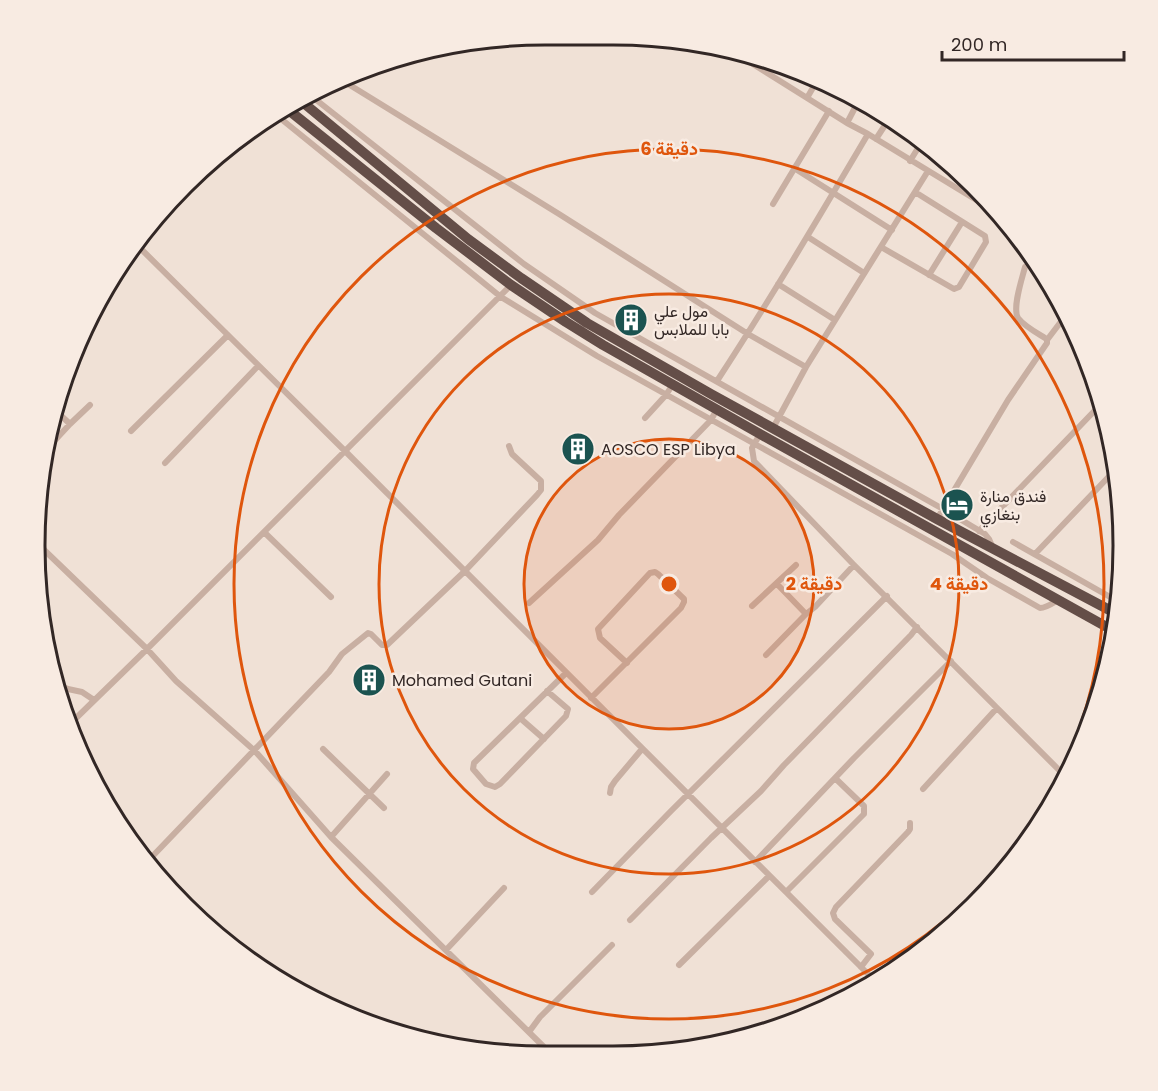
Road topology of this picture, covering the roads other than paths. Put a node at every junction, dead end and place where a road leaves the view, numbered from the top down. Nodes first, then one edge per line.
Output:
1 (758, 67) edge
2 (350, 85) edge
3 (813, 87) edge
4 (807, 98) junction
5 (310, 104) edge
6 (311, 104) edge
7 (855, 108) edge
8 (829, 111) junction
9 (293, 113) edge
10 (282, 120) edge
11 (847, 123) junction
12 (885, 125) edge
13 (868, 134) junction
14 (876, 139) junction
15 (918, 149) edge
16 (910, 161) junction
17 (795, 168) junction
18 (928, 171) junction
19 (915, 192) junction
20 (833, 193) junction
21 (970, 196) edge
22 (772, 204) dead end
23 (962, 222) junction
24 (892, 230) junction
25 (808, 237) junction
26 (881, 247) junction
27 (142, 250) edge
28 (1025, 267) dead end
29 (864, 273) junction
30 (929, 275) junction
31 (778, 284) junction
32 (511, 285) junction
33 (501, 297) junction
34 (835, 320) junction
35 (1060, 323) edge
36 (748, 334) junction
37 (228, 335) junction
38 (1047, 340) junction
39 (603, 345) junction
40 (597, 356) junction
41 (634, 363) junction
42 (258, 366) junction
43 (690, 366) junction
44 (806, 368) junction
45 (627, 373) junction
46 (682, 377) junction
47 (717, 381) junction
48 (673, 384) junction
49 (666, 395) junction
50 (90, 405) dead end
51 (717, 409) junction
52 (1095, 412) edge
53 (62, 416) edge
54 (780, 416) junction
55 (645, 418) dead end
56 (711, 420) junction
57 (70, 424) junction
58 (773, 428) junction
59 (131, 431) dead end
60 (760, 434) junction
61 (57, 438) edge
62 (753, 444) junction
63 (509, 446) dead end
64 (345, 451) junction
65 (165, 463) dead end
66 (1108, 477) edge
67 (943, 509) junction
68 (937, 519) junction
69 (978, 531) junction
70 (264, 532) junction
71 (1013, 542) dead end
72 (992, 548) junction
73 (45, 550) edge
74 (1035, 554) junction
75 (796, 565) dead end
76 (854, 565) junction
77 (465, 571) junction
78 (777, 584) junction
79 (887, 596) junction
80 (331, 597) dead end
81 (1110, 597) edge
82 (1058, 600) junction
83 (529, 603) dead end
84 (752, 606) dead end
85 (1109, 610) edge
86 (806, 614) junction
87 (917, 627) junction
88 (1106, 627) edge
89 (147, 650) junction
90 (766, 655) dead end
91 (951, 661) junction
92 (627, 663) junction
93 (566, 672) junction
94 (66, 688) edge
95 (547, 691) junction
96 (591, 698) junction
97 (94, 700) junction
98 (997, 708) junction
99 (76, 718) edge
100 (520, 718) junction
101 (544, 739) junction
102 (323, 749) dead end
103 (642, 749) junction
104 (255, 751) junction
105 (1059, 770) edge
106 (387, 774) dead end
107 (836, 779) junction
108 (923, 789) dead end
109 (610, 793) dead end
110 (369, 794) junction
111 (687, 794) junction
112 (384, 808) dead end
113 (910, 823) dead end
114 (722, 828) junction
115 (332, 837) junction
116 (153, 856) edge
117 (755, 862) junction
118 (770, 876) junction
119 (504, 888) dead end
120 (592, 892) dead end
121 (786, 892) junction
122 (630, 920) dead end
123 (612, 945) dead end
124 (446, 950) junction
125 (679, 965) dead end
126 (861, 967) junction
127 (869, 975) edge
128 (528, 1032) junction
129 (543, 1046) edge

1 - 4 street
2 - 36 street
3 - 4 street
4 - 8 street
5 - 46 highway
6 - 43 street
7 - 11 street
8 - 11 street
8 - 17 street
9 - 32 highway
10 - 33 street
11 - 13 street
12 - 14 street
13 - 14 street
13 - 20 street
14 - 16 street
15 - 16 street
16 - 18 street
17 - 20 street
17 - 22 street
18 - 19 street
18 - 21 street
19 - 23 street
19 - 24 street
20 - 24 street
20 - 25 street
23 - 30 street
23 - 30 street
24 - 26 street
25 - 29 street
25 - 31 street
26 - 29 street
26 - 30 street
27 - 37 street
28 - 38 street
29 - 34 street
31 - 34 street
31 - 36 street
32 - 33 street
32 - 39 highway
33 - 40 street
33 - 64 street
34 - 44 street
35 - 38 street
36 - 44 street
36 - 47 street
37 - 42 street
37 - 59 street
38 - 67 street
39 - 40 street
39 - 41 highway
40 - 45 street
41 - 45 street
41 - 48 highway
42 - 64 street
42 - 65 street
43 - 46 street
43 - 47 street
44 - 54 street
45 - 49 street
46 - 58 highway
47 - 54 street
48 - 49 street
48 - 51 highway
49 - 55 street
49 - 56 street
50 - 57 street
51 - 56 street
51 - 60 highway
52 - 69 street
53 - 57 street
54 - 58 street
54 - 67 street
56 - 62 street
56 - 83 street
57 - 61 street
58 - 68 highway
60 - 62 street
60 - 82 highway
62 - 76 street
62 - 82 street
63 - 77 street
64 - 70 street
64 - 77 street
66 - 74 street
67 - 68 street
67 - 69 street
68 - 72 highway
69 - 72 street
70 - 80 street
70 - 89 street
71 - 74 street
72 - 85 highway
73 - 89 street
74 - 81 street
75 - 78 street
76 - 79 street
76 - 86 street
77 - 93 street
77 - 104 street
78 - 84 street
78 - 86 street
79 - 87 street
79 - 111 street
82 - 88 highway
86 - 90 street
87 - 91 street
87 - 114 street
89 - 97 street
89 - 104 street
91 - 98 street
91 - 107 street
92 - 92 street
92 - 96 street
93 - 95 street
93 - 96 street
94 - 97 street
95 - 100 street
95 - 101 street
96 - 103 street
97 - 99 street
98 - 105 street
98 - 108 street
100 - 101 street
100 - 101 street
102 - 110 street
103 - 109 street
103 - 111 street
104 - 115 street
104 - 116 street
106 - 110 street
107 - 117 street
107 - 121 street
110 - 112 street
110 - 115 street
111 - 114 street
111 - 120 street
113 - 126 street
114 - 117 street
114 - 122 street
115 - 124 street
117 - 118 street
118 - 121 street
118 - 125 street
119 - 124 street
121 - 126 street
123 - 128 street
124 - 128 street
126 - 127 street
128 - 129 street

